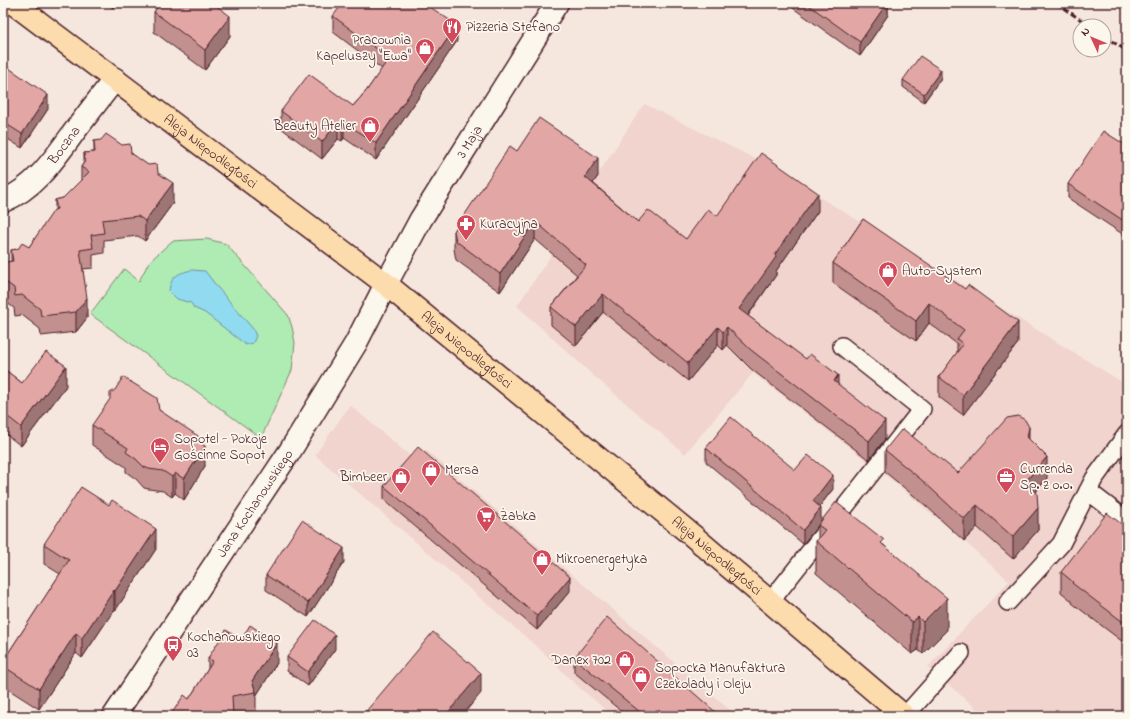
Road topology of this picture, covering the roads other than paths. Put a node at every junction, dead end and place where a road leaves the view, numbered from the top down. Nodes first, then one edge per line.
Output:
1 (13, 3) edge
2 (557, 3) edge
3 (115, 79) junction
4 (3, 201) edge
5 (386, 284) junction
6 (842, 346) dead end
7 (1127, 434) edge
8 (1088, 491) junction
9 (1127, 521) edge
10 (770, 602) junction
11 (1008, 602) dead end
12 (961, 653) dead end
13 (114, 716) edge
14 (904, 716) edge

1 - 3 main road, Aleja Niepodległości
2 - 5 street, 3 Maja
3 - 4 street, Boczna
3 - 5 main road, Aleja Niepodległości
5 - 10 main road, Aleja Niepodległości
5 - 13 street, Jana Kochanowskiego
6 - 10 lane
7 - 8 lane
8 - 9 lane
8 - 11 lane
10 - 14 main road, Aleja Niepodległości
12 - 14 lane

